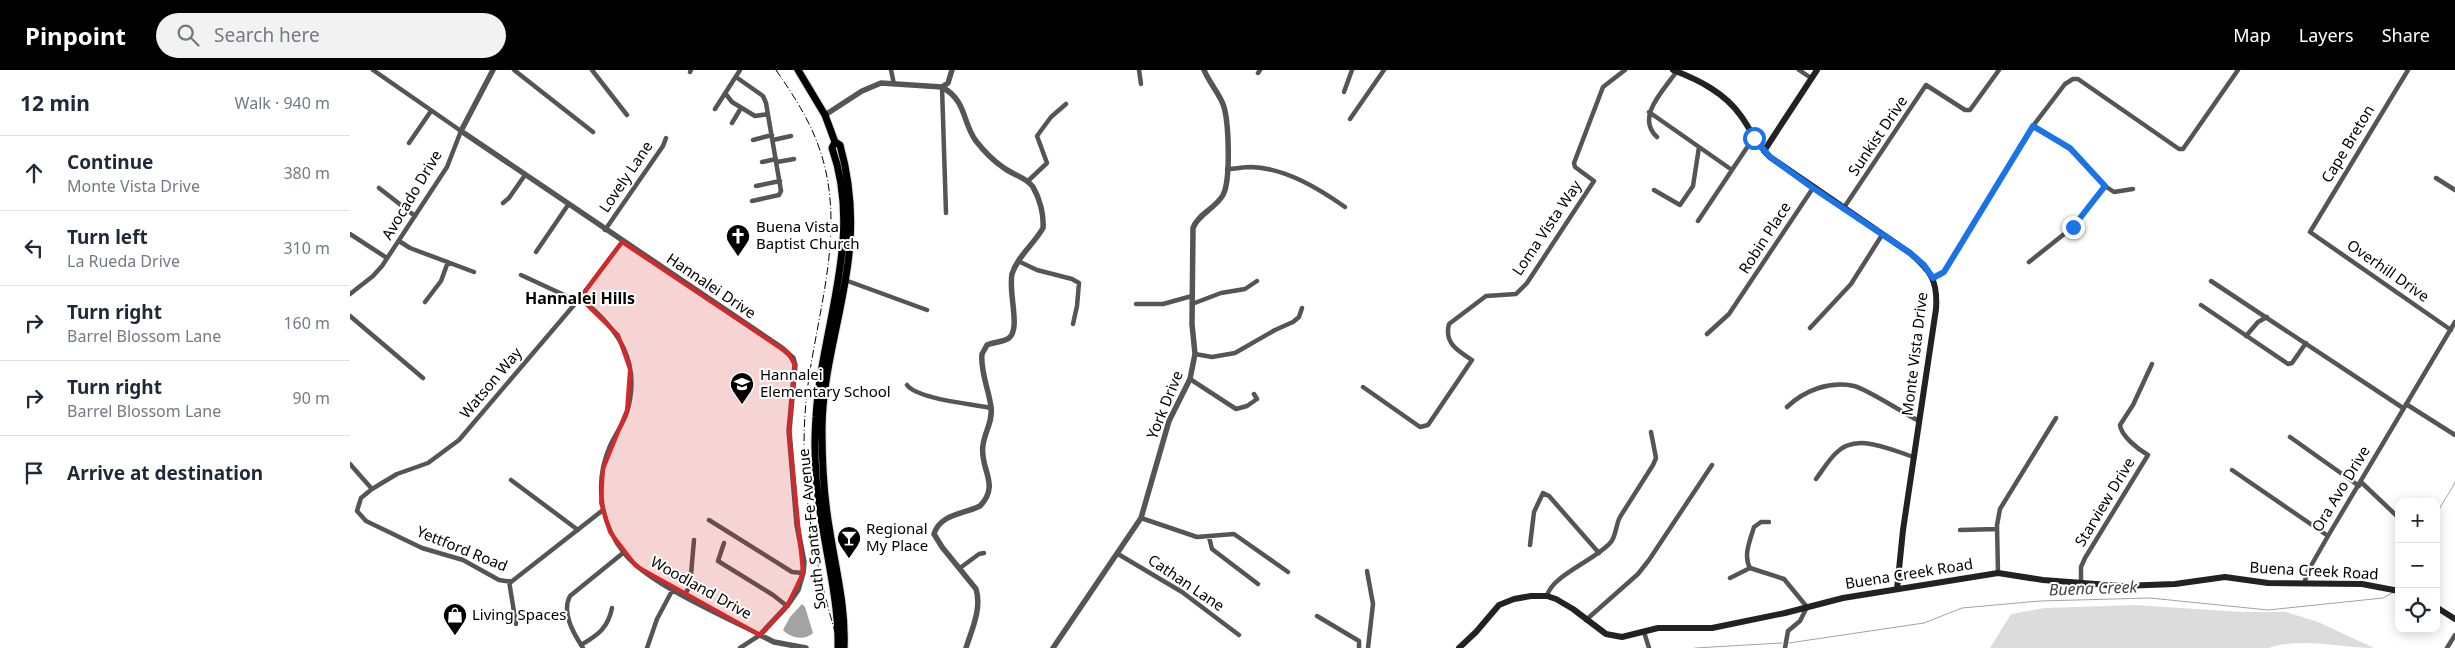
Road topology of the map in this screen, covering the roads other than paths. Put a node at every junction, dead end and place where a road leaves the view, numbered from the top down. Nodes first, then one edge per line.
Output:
1 (373, 70) edge
2 (493, 70) edge
3 (514, 70) edge
4 (592, 70) edge
5 (740, 70) edge
6 (798, 70) edge
7 (891, 70) edge
8 (952, 70) edge
9 (1139, 70) edge
10 (1204, 70) edge
11 (1352, 70) edge
12 (1384, 70) edge
13 (1625, 70) edge
14 (1799, 70) edge
15 (1817, 70) edge
16 (1999, 70) edge
17 (2238, 70) edge
18 (2408, 70) edge
19 (1675, 71) edge
20 (736, 77) junction
21 (1811, 78) junction
22 (894, 84) junction
23 (1141, 84) dead end
24 (942, 87) junction
25 (1344, 92) dead end
26 (725, 93) junction
27 (1066, 104) dead end
28 (741, 108) junction
29 (715, 109) dead end
30 (431, 111) junction
31 (1649, 112) junction
32 (768, 114) junction
33 (627, 115) dead end
34 (824, 115) junction
35 (1350, 119) dead end
36 (732, 123) dead end
37 (2033, 126) junction
38 (461, 131) junction
39 (593, 132) dead end
40 (791, 136) dead end
41 (1658, 137) dead end
42 (666, 138) dead end
43 (772, 138) junction
44 (752, 140) dead end
45 (835, 142) junction
46 (1757, 142) junction
47 (409, 143) dead end
48 (1696, 144) junction
49 (1764, 151) junction
50 (794, 158) dead end
51 (777, 160) junction
52 (762, 162) dead end
53 (1227, 169) junction
54 (1732, 170) junction
55 (525, 175) junction
56 (2436, 178) dead end
57 (780, 182) junction
58 (1028, 182) junction
59 (756, 186) dead end
60 (2105, 186) junction
61 (379, 188) dead end
62 (1813, 188) junction
63 (2133, 189) dead end
64 (1654, 190) dead end
65 (2455, 190) edge
66 (752, 201) dead end
67 (502, 203) dead end
68 (568, 205) junction
69 (1345, 207) dead end
70 (1844, 209) junction
71 (946, 213) dead end
72 (415, 216) junction
73 (1698, 221) dead end
74 (605, 230) junction
75 (2310, 232) joint
76 (350, 234) edge
77 (1882, 235) junction
78 (399, 241) junction
79 (622, 242) junction
80 (536, 252) dead end
81 (387, 258) junction
82 (1018, 261) junction
83 (448, 262) junction
84 (2029, 262) dead end
85 (474, 272) dead end
86 (521, 275) dead end
87 (1933, 278) junction
88 (845, 280) junction
89 (2211, 280) dead end
90 (1257, 281) dead end
91 (350, 293) edge
92 (1192, 296) junction
93 (580, 298) junction
94 (426, 302) dead end
95 (1136, 304) dead end
96 (1192, 304) junction
97 (2201, 305) dead end
98 (1302, 308) dead end
99 (927, 310) dead end
100 (350, 316) edge
101 (2266, 317) junction
102 (2455, 322) edge
103 (1073, 324) dead end
104 (1810, 328) dead end
105 (2451, 330) junction
106 (1707, 334) dead end
107 (2246, 336) junction
108 (2306, 344) junction
109 (1195, 354) junction
110 (2152, 364) dead end
111 (423, 378) dead end
112 (1190, 378) junction
113 (908, 385) dead end
114 (1363, 387) dead end
115 (1254, 394) dead end
116 (2405, 406) junction
117 (1787, 407) dead end
118 (991, 408) junction
119 (2056, 418) dead end
120 (1920, 421) junction
121 (1650, 432) dead end
122 (2455, 435) edge
123 (2290, 437) dead end
124 (1914, 457) junction
125 (350, 464) edge
126 (1712, 465) dead end
127 (2232, 470) dead end
128 (1816, 479) dead end
129 (511, 480) dead end
130 (2360, 484) junction
131 (372, 489) junction
132 (603, 510) junction
133 (357, 511) joint
134 (2395, 515) edge
135 (1141, 518) junction
136 (709, 520) dead end
137 (1769, 522) dead end
138 (1997, 529) junction
139 (578, 530) junction
140 (1960, 530) dead end
141 (2328, 536) junction
142 (1209, 537) junction
143 (694, 540) dead end
144 (724, 544) dead end
145 (1530, 545) dead end
146 (624, 553) junction
147 (984, 553) dead end
148 (1599, 553) junction
149 (1118, 554) junction
150 (960, 568) junction
151 (1750, 568) junction
152 (1367, 570) dead end
153 (830, 572) junction
154 (1288, 572) dead end
155 (803, 573) junction
156 (1998, 573) junction
157 (1730, 578) dead end
158 (510, 581) junction
159 (2081, 582) junction
160 (1258, 584) dead end
161 (2304, 584) junction
162 (1897, 588) junction
163 (673, 589) junction
164 (2395, 590) edge
165 (684, 596) junction
166 (1547, 596) junction
167 (787, 606) junction
168 (1807, 607) junction
169 (612, 608) dead end
170 (2440, 610) edge
171 (1318, 616) dead end
172 (2455, 619) edge
173 (1586, 620) junction
174 (516, 624) dead end
175 (1644, 632) junction
176 (760, 635) junction
177 (1239, 635) dead end
178 (2455, 635) edge
179 (582, 646) edge
180 (790, 647) edge
181 (647, 648) edge
182 (740, 648) edge
183 (806, 648) edge
184 (838, 648) edge
185 (843, 648) edge
186 (966, 648) edge
187 (1053, 648) edge
188 (1359, 648) edge
189 (1368, 648) edge
190 (1459, 648) edge
191 (1650, 648) edge
192 (1785, 648) edge
193 (2447, 648) edge

1 - 30 street, Hannalei Drive
2 - 38 street, Avocado Drive
3 - 39 street
4 - 33 street
5 - 20 street
6 - 34 main road, South Santa Fe Avenue
7 - 22 street
8 - 24 street
9 - 23 street
10 - 53 street, York Drive
11 - 25 street
12 - 35 street
13 - 114 street, Loma Vista Way
14 - 21 street
15 - 21 main road
16 - 70 street, Sunkist Drive
17 - 37 street
18 - 75 street, Cape Breton
19 - 31 street
19 - 46 main road, Monte Vista Drive
20 - 26 street
20 - 32 street
21 - 49 main road
22 - 24 street
22 - 34 street
24 - 58 street
24 - 71 street
26 - 28 street
26 - 29 street
27 - 58 street
28 - 32 street
28 - 36 street
30 - 38 street, Hannalei Drive
30 - 47 street
31 - 41 street
31 - 48 street
32 - 43 street
34 - 45 main road, South Santa Fe Avenue
37 - 60 street
37 - 87 street
38 - 55 street, Hannalei Drive
38 - 72 street, Avocado Drive
40 - 43 street
42 - 74 street, Lovely Lane
43 - 44 street
43 - 51 street
45 - 88 main road, South Santa Fe Avenue
45 - 153 main road, South Santa Fe Avenue
46 - 49 main road, Monte Vista Drive
46 - 54 street
48 - 54 street
48 - 64 street
49 - 62 main road, Monte Vista Drive
50 - 51 street
51 - 52 street
51 - 57 street
53 - 69 street
53 - 92 street, York Drive
54 - 73 street
55 - 67 street
55 - 68 street, Hannalei Drive
56 - 65 street
57 - 59 street
57 - 66 street
58 - 82 street
60 - 63 street
60 - 84 street
61 - 72 street
62 - 70 main road, Monte Vista Drive
62 - 106 street, Robin Place
68 - 74 street, Hannalei Drive
68 - 80 street
70 - 77 main road, Monte Vista Drive
72 - 78 street, Avocado Drive
74 - 79 street, Hannalei Drive
75 - 105 street, Overhill Drive
76 - 81 street
77 - 87 main road, Monte Vista Drive
77 - 104 street
78 - 81 street, Avocado Drive
78 - 83 street
79 - 93 street, Watson Way
79 - 155 street, Hannalei Drive
81 - 91 street, Avocado Drive
82 - 103 street
82 - 118 street
83 - 85 street
83 - 94 street
86 - 93 street, Woodland Drive
87 - 120 main road, Monte Vista Drive
88 - 99 street
88 - 185 main road, South Santa Fe Avenue
89 - 101 street
90 - 96 street
92 - 95 street
92 - 96 street, York Drive
93 - 131 street, Watson Way
93 - 132 street, Woodland Drive
96 - 109 street, York Drive
97 - 107 street
98 - 109 street
100 - 111 street
101 - 107 street
101 - 108 street
102 - 105 street, Ora Avo Drive
105 - 116 street, Ora Avo Drive
107 - 108 street
108 - 116 street
109 - 112 street, York Drive
110 - 159 street, Starview Drive
112 - 115 street
112 - 135 street, York Drive
113 - 118 street
116 - 122 street
116 - 130 street, Ora Avo Drive
117 - 120 street
118 - 150 street
119 - 138 street
120 - 124 main road, Monte Vista Drive
121 - 148 street
123 - 130 street
124 - 128 street
124 - 162 main road, Monte Vista Drive
125 - 131 street
126 - 173 street
127 - 141 street
129 - 139 street
130 - 134 street
130 - 141 street, Ora Avo Drive
131 - 133 street, Watson Way
132 - 139 street, Yettford Road
132 - 146 street, Woodland Drive
133 - 158 street, Yettford Road
135 - 142 street
135 - 149 street, York Drive
136 - 155 street
137 - 151 street
138 - 140 street
138 - 156 street
139 - 158 street, Yettford Road
141 - 161 street, Ora Avo Drive
142 - 154 street
142 - 160 street
143 - 165 street
144 - 167 street
145 - 148 street
146 - 163 street, Woodland Drive
146 - 179 street
147 - 150 street
148 - 166 street
149 - 177 street, Cathan Lane
149 - 187 street, York Drive
150 - 186 street
151 - 157 street
151 - 168 street
152 - 189 street
153 - 184 main road, South Santa Fe Avenue
153 - 185 main road
155 - 167 street, Hannalei Drive
156 - 159 main road, Buena Creek Road
156 - 162 main road, Buena Creek Road
158 - 174 street
159 - 161 main road, Buena Creek Road
161 - 164 main road, Buena Creek Road
162 - 168 main road, Buena Creek Road
163 - 165 street, Woodland Drive
163 - 181 street
165 - 176 street, Woodland Drive
166 - 173 main road, Buena Creek Road
166 - 190 main road
167 - 176 street, Hannalei Drive
168 - 175 main road, Buena Creek Road
168 - 192 street
169 - 179 street
170 - 172 main road
171 - 188 street
173 - 175 main road, Buena Creek Road
175 - 191 street
176 - 180 street, Woodland Drive
176 - 182 street
178 - 193 street
180 - 183 street, Woodland Drive

